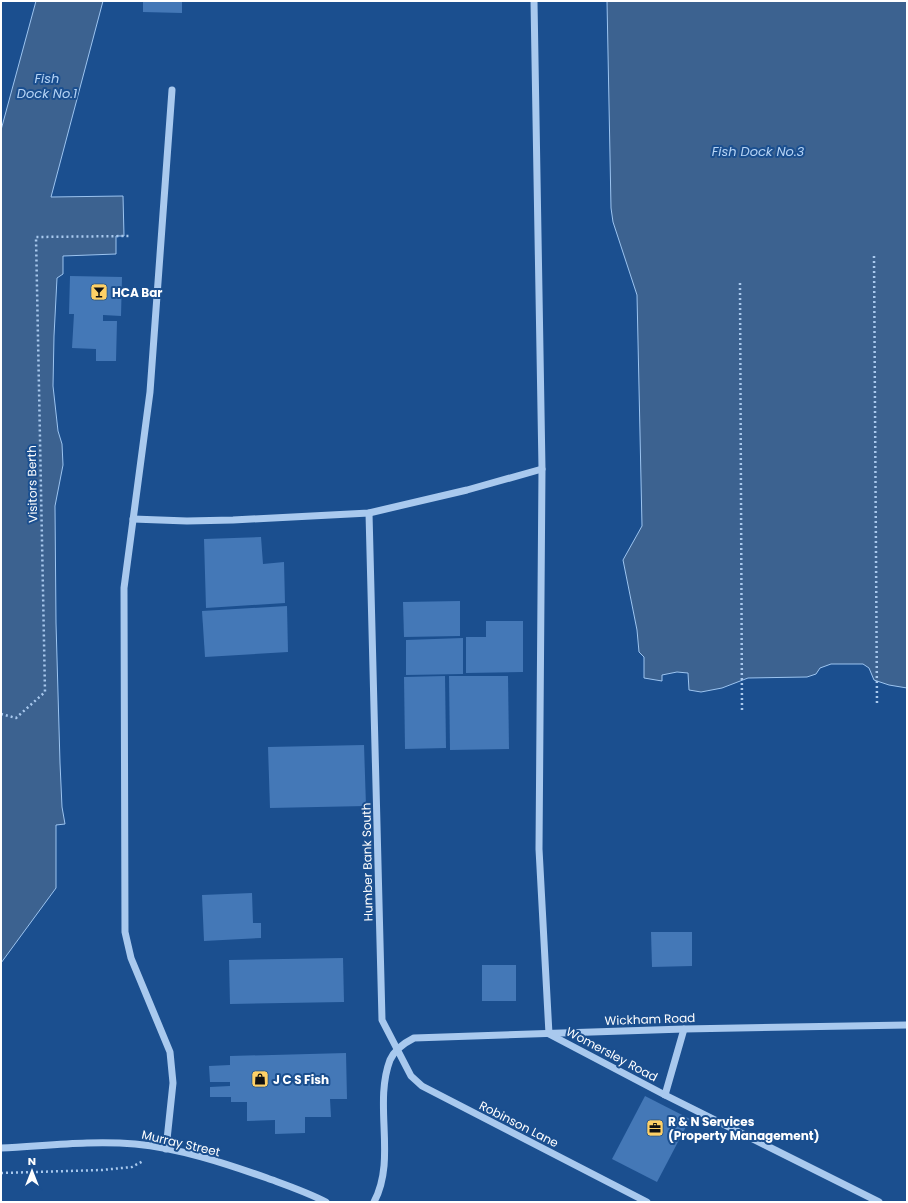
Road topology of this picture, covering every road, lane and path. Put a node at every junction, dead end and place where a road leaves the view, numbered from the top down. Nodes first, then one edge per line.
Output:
1 (534, 1) edge
2 (172, 90) dead end
3 (130, 236) dead end
4 (874, 256) dead end
5 (740, 283) dead end
6 (542, 468) junction
7 (369, 513) junction
8 (133, 519) junction
9 (877, 705) dead end
10 (742, 711) dead end
11 (1, 714) edge
12 (907, 1025) edge
13 (684, 1029) junction
14 (549, 1034) junction
15 (397, 1049) junction
16 (665, 1095) junction
17 (1, 1148) edge
18 (166, 1149) junction
19 (1, 1173) edge
20 (326, 1202) edge
21 (374, 1202) edge
22 (647, 1202) edge
23 (879, 1202) edge

1 - 6 street
2 - 8 street
3 - 11 path, Visitors Berth
4 - 9 path
5 - 10 path
6 - 7 street
6 - 14 street
7 - 8 street
7 - 15 street, Humber Bank South
8 - 18 street
12 - 13 street, Wickham Road
13 - 14 street, Wickham Road
13 - 16 street, Womersley Road
14 - 15 street, Wickham Road
14 - 16 street, Womersley Road
15 - 21 street
15 - 22 street, Robinson Lane
16 - 23 street, Womersley Road
17 - 18 street, Murray Street
18 - 19 path
18 - 20 street, Murray Street

